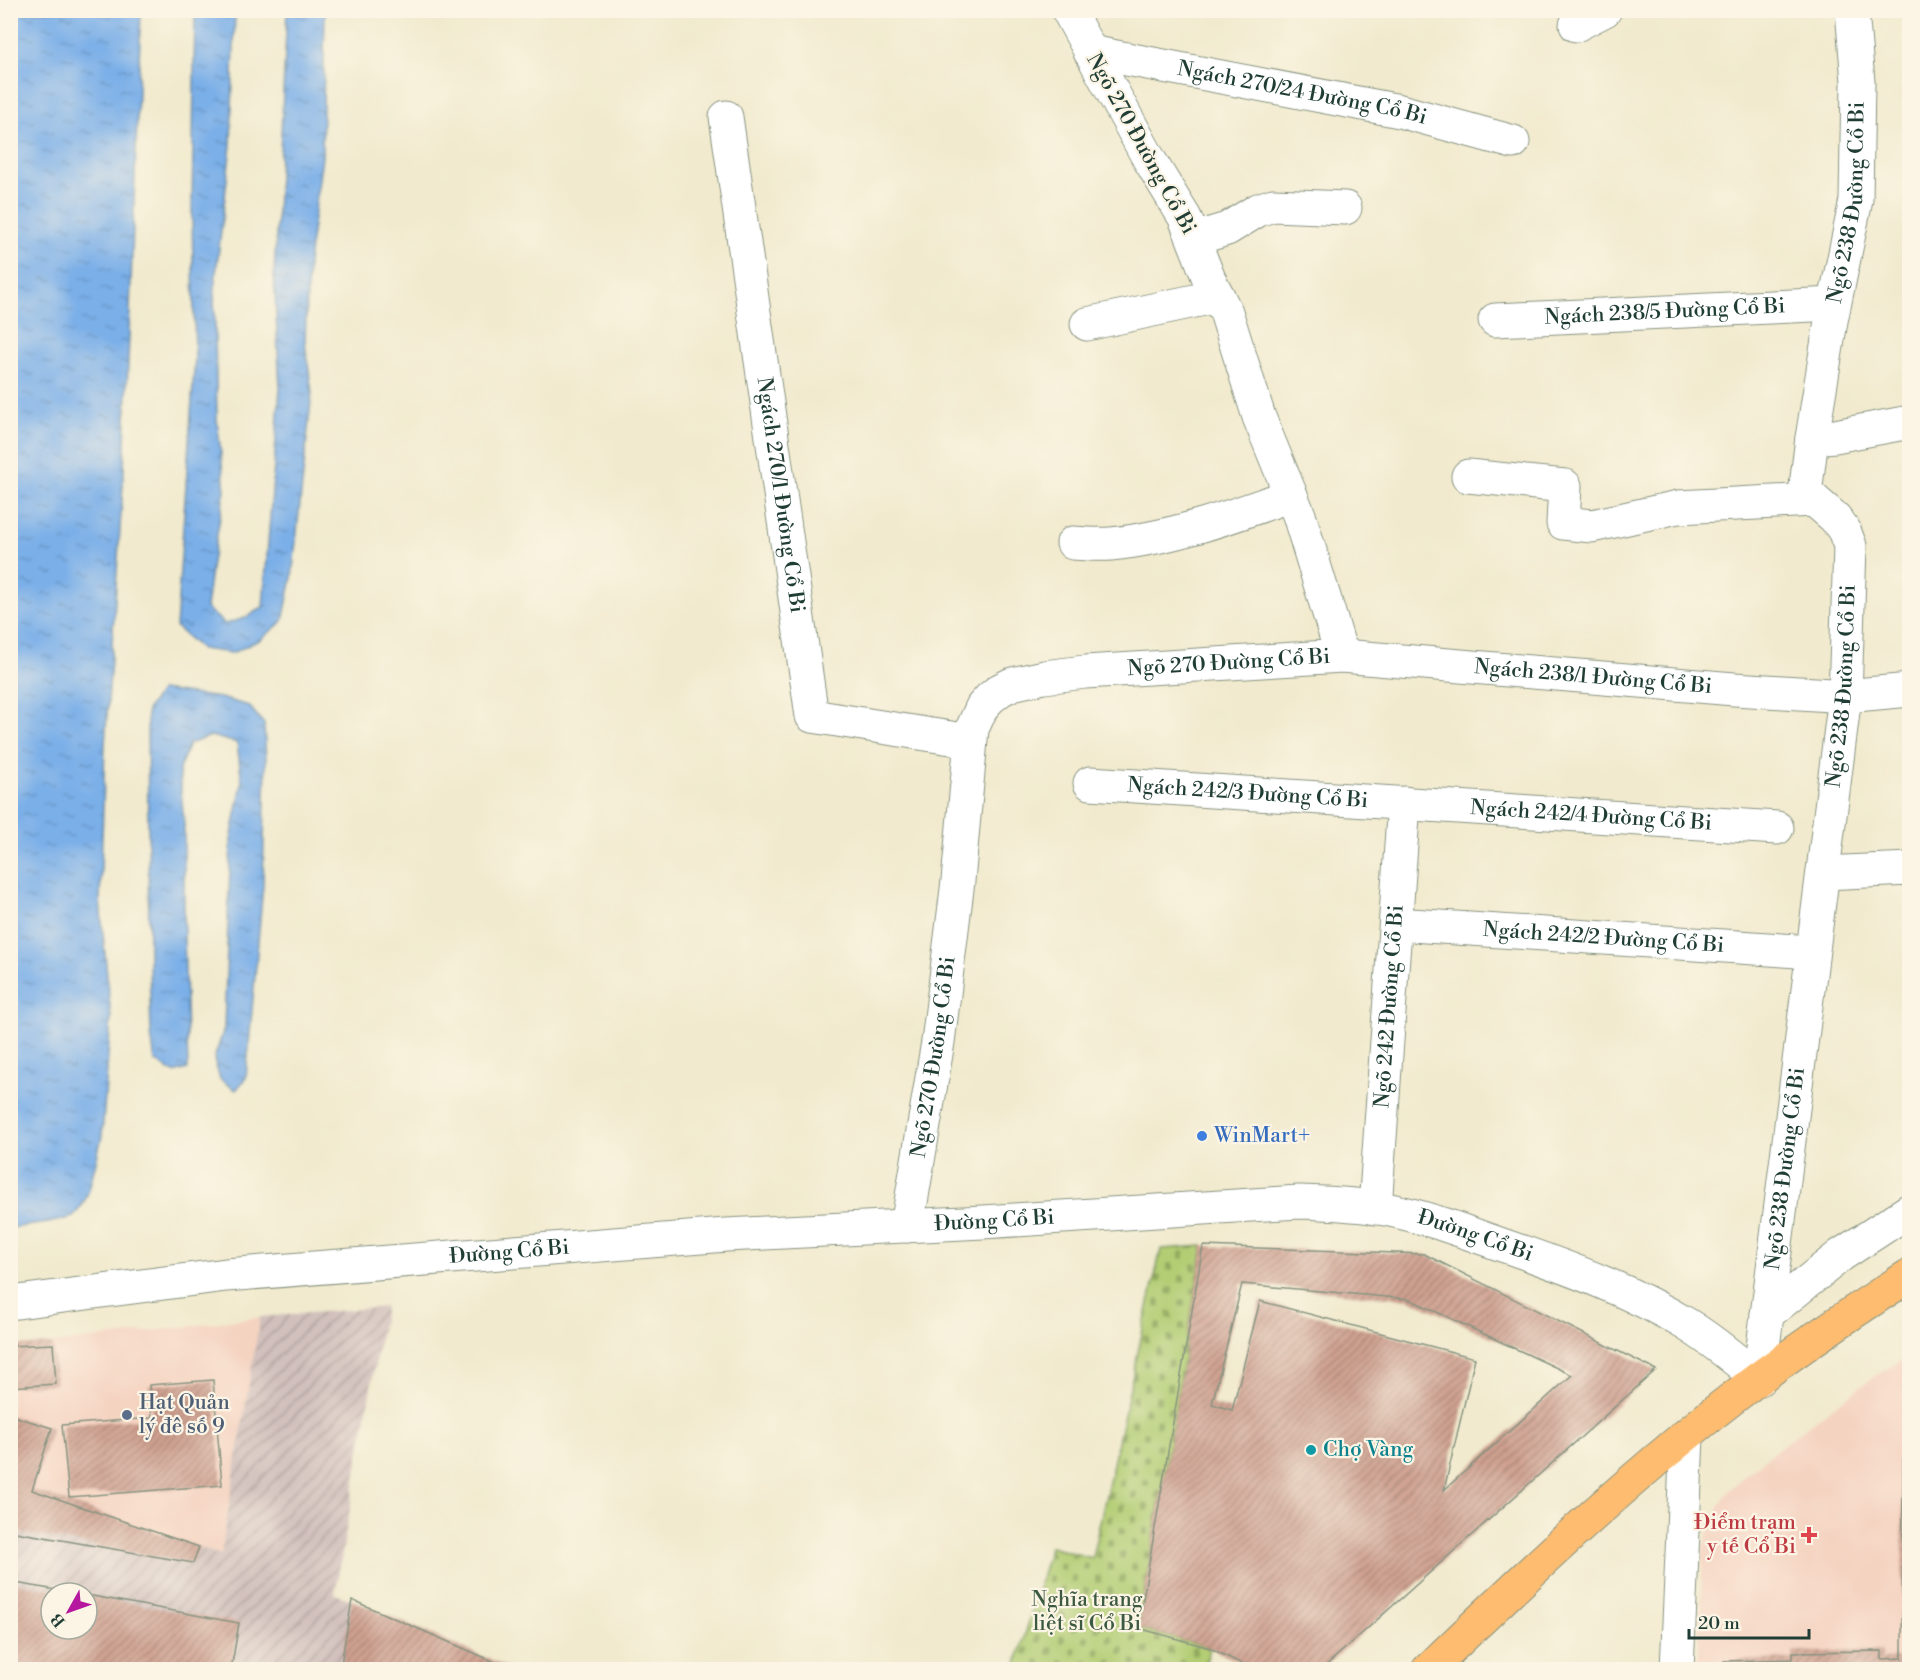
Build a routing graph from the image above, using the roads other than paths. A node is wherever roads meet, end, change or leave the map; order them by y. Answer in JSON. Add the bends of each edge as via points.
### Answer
{"nodes":[{"id":1,"x":1068,"y":10,"type":"edge"},
{"id":2,"x":1852,"y":10,"type":"edge"},
{"id":3,"x":1090,"y":52,"type":"junction"},
{"id":4,"x":726,"y":117,"type":"dead end"},
{"id":5,"x":1513,"y":142,"type":"dead end"},
{"id":6,"x":1345,"y":207,"type":"dead end"},
{"id":7,"x":1194,"y":239,"type":"junction"},
{"id":8,"x":1218,"y":296,"type":"junction"},
{"id":9,"x":1834,"y":304,"type":"junction"},
{"id":10,"x":1495,"y":320,"type":"dead end"},
{"id":11,"x":1087,"y":324,"type":"dead end"},
{"id":12,"x":1910,"y":422,"type":"edge"},
{"id":13,"x":1812,"y":438,"type":"junction"},
{"id":14,"x":1468,"y":476,"type":"dead end"},
{"id":15,"x":1291,"y":495,"type":"junction"},
{"id":16,"x":1814,"y":500,"type":"junction"},
{"id":17,"x":1073,"y":543,"type":"dead end"},
{"id":18,"x":1342,"y":656,"type":"junction"},
{"id":19,"x":1910,"y":690,"type":"edge"},
{"id":20,"x":1845,"y":696,"type":"junction"},
{"id":21,"x":970,"y":741,"type":"junction"},
{"id":22,"x":1090,"y":783,"type":"dead end"},
{"id":23,"x":1404,"y":803,"type":"junction"},
{"id":24,"x":1777,"y":828,"type":"dead end"},
{"id":25,"x":1910,"y":869,"type":"edge"},
{"id":26,"x":1823,"y":873,"type":"junction"},
{"id":27,"x":1395,"y":924,"type":"junction"},
{"id":28,"x":1812,"y":952,"type":"junction"},
{"id":29,"x":1375,"y":1208,"type":"junction"},
{"id":30,"x":1910,"y":1210,"type":"edge"},
{"id":31,"x":907,"y":1226,"type":"junction"},
{"id":32,"x":1910,"y":1275,"type":"edge"},
{"id":33,"x":10,"y":1303,"type":"edge"},
{"id":34,"x":1767,"y":1314,"type":"junction"},
{"id":35,"x":1759,"y":1379,"type":"junction"},
{"id":36,"x":1687,"y":1436,"type":"junction"},
{"id":37,"x":1428,"y":1670,"type":"edge"},
{"id":38,"x":1677,"y":1670,"type":"edge"}],
"edges":[{"from":1,"to":3,"type":"street","name":"Ngõ 270 Đường Cổ Bi"},
{"from":2,"to":9,"type":"street","name":"Ngõ 238 Đường Cổ Bi","via":[[1858,82],[1856,200]]},
{"from":3,"to":5,"type":"street","name":"Ngách 270/24 Đường Cổ Bi","via":[[1400,111]]},
{"from":3,"to":7,"type":"street","name":"Ngõ 270 Đường Cổ Bi"},
{"from":4,"to":21,"type":"street","name":"Ngách 270/1 Đường Cổ Bi","via":[[812,716]]},
{"from":6,"to":7,"type":"street","via":[[1273,205],[1227,229]]},
{"from":7,"to":8,"type":"street","name":"Ngõ 270 Đường Cổ Bi"},
{"from":8,"to":11,"type":"street"},
{"from":8,"to":15,"type":"street","name":"Ngõ 270 Đường Cổ Bi","via":[[1258,417]]},
{"from":9,"to":10,"type":"street","name":"Ngách 238/5 Đường Cổ Bi"},
{"from":9,"to":13,"type":"street","name":"Ngõ 238 Đường Cổ Bi"},
{"from":12,"to":13,"type":"street"},
{"from":13,"to":16,"type":"street","name":"Ngõ 238 Đường Cổ Bi","via":[[1806,486]]},
{"from":14,"to":16,"type":"street","via":[[1565,486],[1563,524],[1592,525],[1678,507]]},
{"from":15,"to":17,"type":"street","via":[[1216,521],[1146,539]]},
{"from":15,"to":18,"type":"street","name":"Ngõ 270 Đường Cổ Bi"},
{"from":16,"to":20,"type":"street","name":"Ngõ 238 Đường Cổ Bi","via":[[1835,518],[1850,546]]},
{"from":18,"to":20,"type":"street","name":"Ngách 238/1 Đường Cổ Bi"},
{"from":18,"to":21,"type":"street","name":"Ngõ 270 Đường Cổ Bi","via":[[1085,672],[1027,680],[990,698],[976,718]]},
{"from":19,"to":20,"type":"street","name":"Ngách 238/1 Đường Cổ Bi"},
{"from":20,"to":26,"type":"street","name":"Ngõ 238 Đường Cổ Bi"},
{"from":21,"to":31,"type":"street","name":"Ngõ 270 Đường Cổ Bi","via":[[940,1030]]},
{"from":22,"to":23,"type":"street","name":"Ngách 242/3 Đường Cổ Bi"},
{"from":23,"to":24,"type":"street","name":"Ngách 242/4 Đường Cổ Bi"},
{"from":23,"to":27,"type":"street","name":"Ngõ 242 Đường Cổ Bi"},
{"from":25,"to":26,"type":"street"},
{"from":26,"to":28,"type":"street","name":"Ngõ 238 Đường Cổ Bi"},
{"from":27,"to":28,"type":"street","name":"Ngách 242/2 Đường Cổ Bi"},
{"from":27,"to":29,"type":"street","name":"Ngõ 242 Đường Cổ Bi"},
{"from":28,"to":34,"type":"street","name":"Ngõ 238 Đường Cổ Bi"},
{"from":29,"to":31,"type":"street","name":"Đường Cổ Bi","via":[[1299,1202]]},
{"from":29,"to":35,"type":"street","name":"Đường Cổ Bi","via":[[1471,1234],[1601,1282],[1685,1324]]},
{"from":30,"to":34,"type":"street","via":[[1841,1255]]},
{"from":31,"to":33,"type":"street","name":"Đường Cổ Bi","via":[[726,1235],[226,1275]]},
{"from":32,"to":35,"type":"main road"},
{"from":34,"to":35,"type":"street","name":"Ngõ 238 Đường Cổ Bi"},
{"from":35,"to":36,"type":"main road"},
{"from":36,"to":37,"type":"main road","via":[[1526,1575]]},
{"from":36,"to":38,"type":"street"}]}
